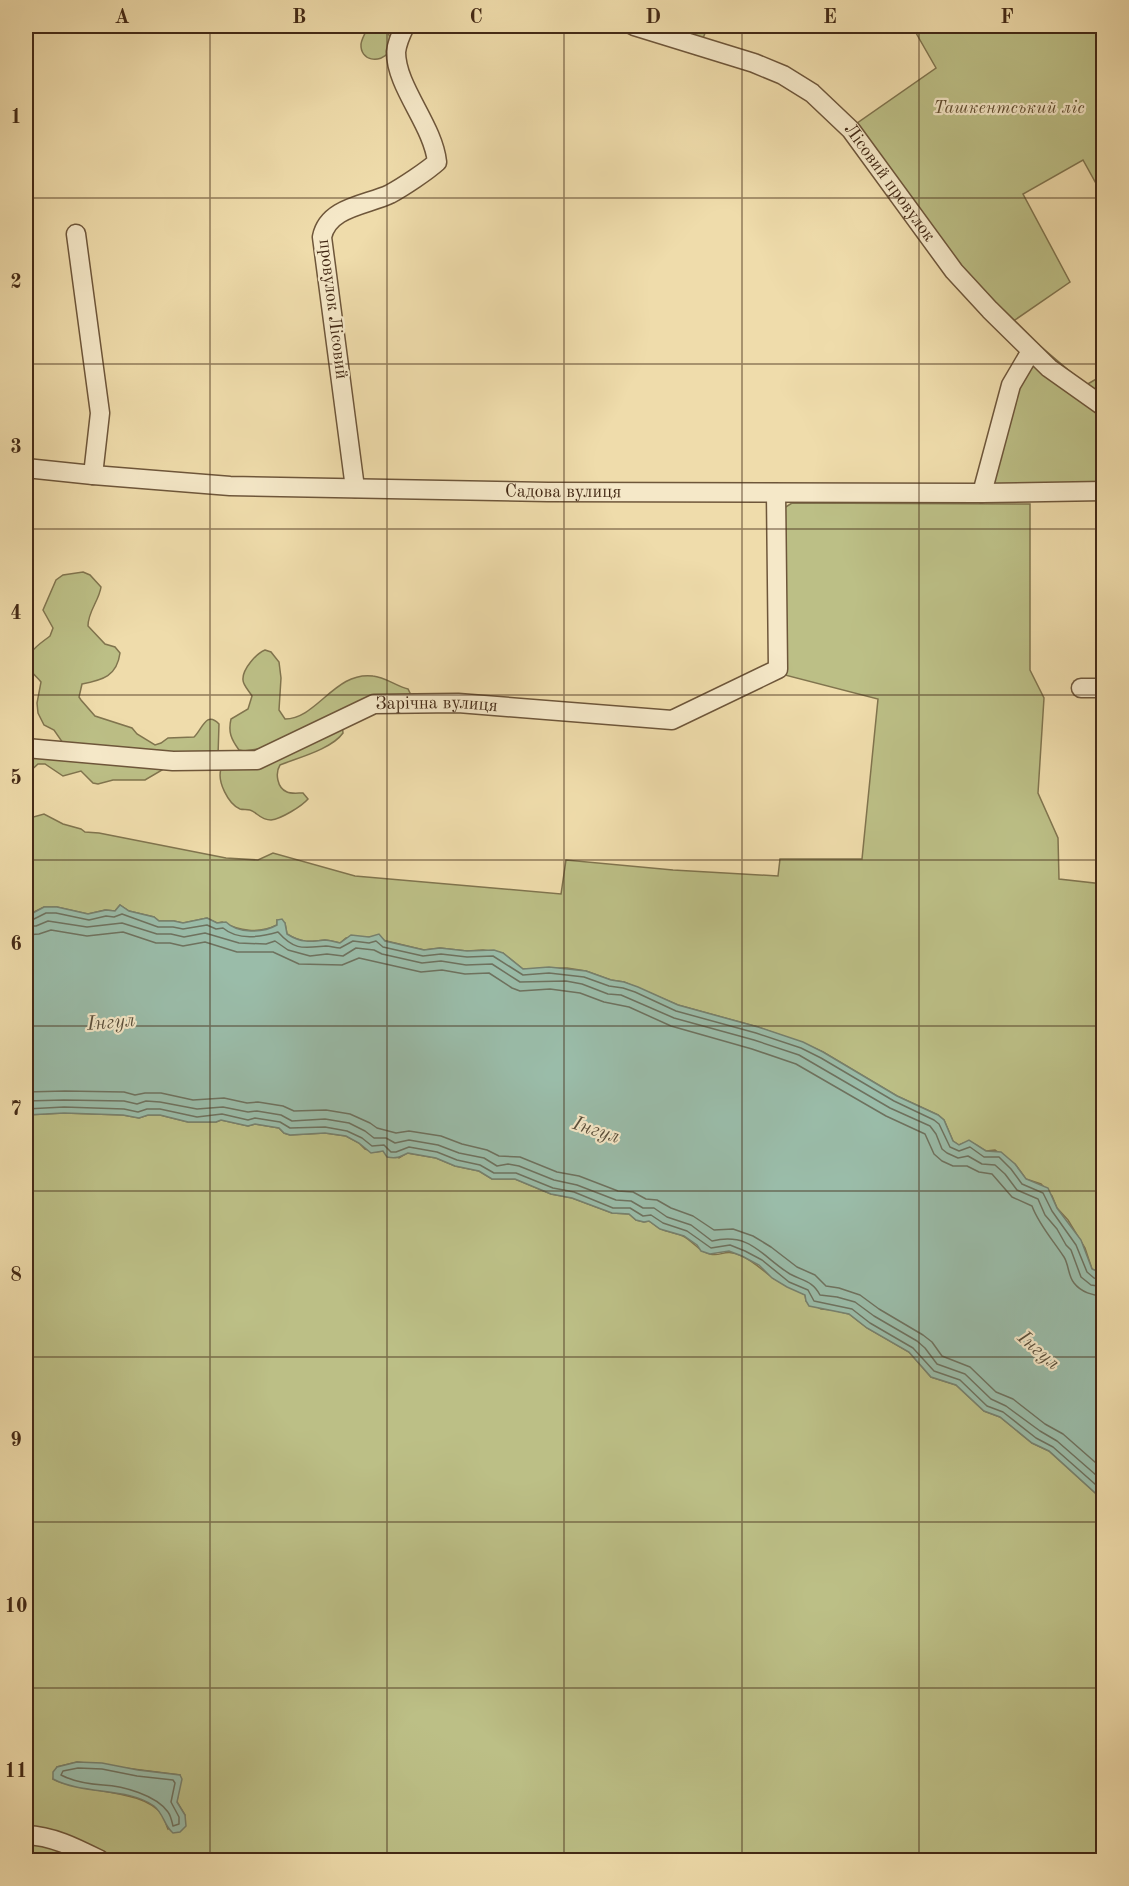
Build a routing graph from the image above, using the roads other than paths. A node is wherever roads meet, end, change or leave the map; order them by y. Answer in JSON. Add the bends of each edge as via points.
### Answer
{"nodes":[{"id":1,"x":405,"y":26,"type":"edge"},
{"id":2,"x":634,"y":26,"type":"edge"},
{"id":3,"x":76,"y":234,"type":"dead end"},
{"id":4,"x":1030,"y":351,"type":"junction"},
{"id":5,"x":1104,"y":407,"type":"edge"},
{"id":6,"x":26,"y":468,"type":"edge"},
{"id":7,"x":93,"y":475,"type":"junction"},
{"id":8,"x":355,"y":488,"type":"junction"},
{"id":9,"x":1104,"y":491,"type":"edge"},
{"id":10,"x":982,"y":493,"type":"junction"},
{"id":11,"x":776,"y":494,"type":"junction"},
{"id":12,"x":1081,"y":688,"type":"dead end"},
{"id":13,"x":1104,"y":688,"type":"edge"},
{"id":14,"x":26,"y":748,"type":"edge"},
{"id":15,"x":26,"y":1835,"type":"edge"},
{"id":16,"x":100,"y":1860,"type":"edge"}],
"edges":[{"from":1,"to":8,"type":"street","name":"провулок Лісовий","via":[[396,50],[397,65],[425,124],[437,162],[392,193],[341,213],[325,225],[321,237]]},
{"from":2,"to":4,"type":"street","name":"Лісовий провулок","via":[[754,63],[812,93],[851,130],[954,271]]},
{"from":3,"to":7,"type":"street","via":[[100,413]]},
{"from":4,"to":5,"type":"street","name":"Лісовий провулок"},
{"from":4,"to":10,"type":"street","via":[[1011,385]]},
{"from":6,"to":7,"type":"street","name":"Садова вулиця"},
{"from":7,"to":8,"type":"street","name":"Садова вулиця","via":[[230,486]]},
{"from":8,"to":11,"type":"street","name":"Садова вулиця"},
{"from":9,"to":10,"type":"street","name":"Садова вулиця"},
{"from":10,"to":11,"type":"street","name":"Садова вулиця"},
{"from":11,"to":14,"type":"street","name":"Зарічна вулиця","via":[[778,669],[672,720],[458,703],[374,704],[256,760],[173,761]]},
{"from":12,"to":13,"type":"street"},
{"from":15,"to":16,"type":"street","via":[[70,1845]]}]}
